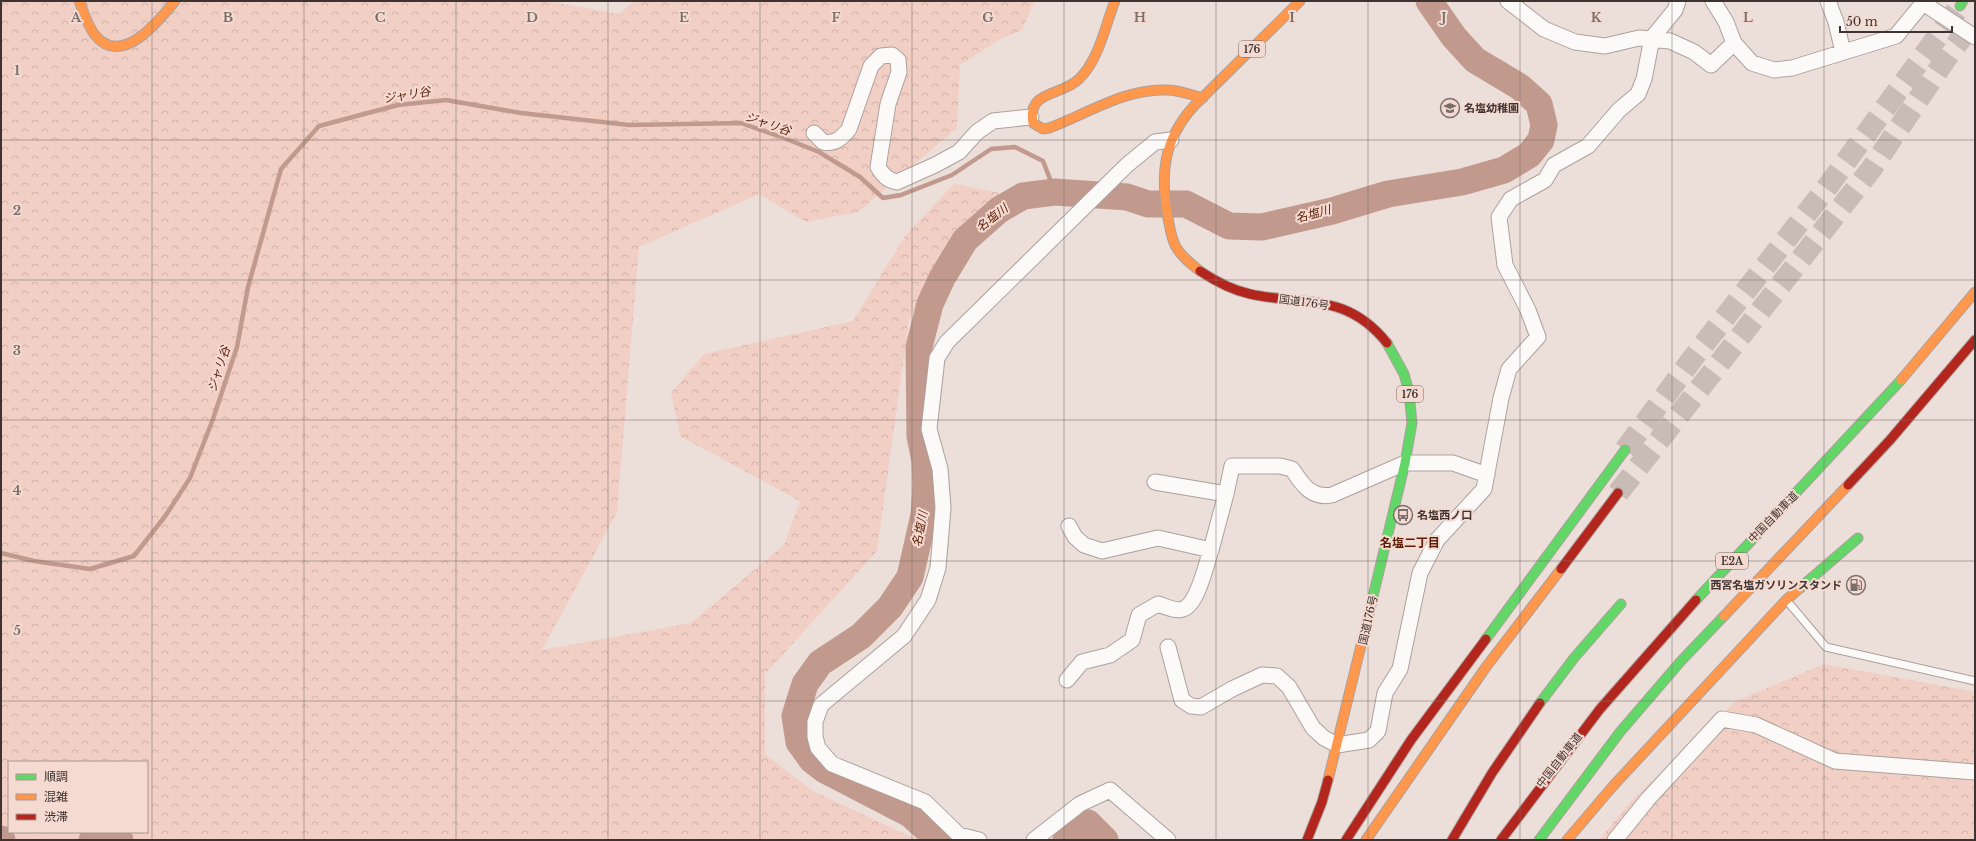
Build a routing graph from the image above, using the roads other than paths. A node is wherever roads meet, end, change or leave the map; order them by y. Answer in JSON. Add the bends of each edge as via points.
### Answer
{"nodes":[{"id":1,"x":79,"y":1,"type":"edge"},
{"id":2,"x":175,"y":1,"type":"edge"},
{"id":3,"x":1115,"y":1,"type":"edge"},
{"id":4,"x":1300,"y":1,"type":"edge"},
{"id":5,"x":1508,"y":1,"type":"edge"},
{"id":6,"x":1678,"y":1,"type":"edge"},
{"id":7,"x":1713,"y":1,"type":"edge"},
{"id":8,"x":1828,"y":1,"type":"edge"},
{"id":9,"x":1924,"y":2,"type":"edge"},
{"id":10,"x":1975,"y":37,"type":"edge"},
{"id":11,"x":1652,"y":38,"type":"junction"},
{"id":12,"x":1734,"y":43,"type":"junction"},
{"id":13,"x":1843,"y":52,"type":"junction"},
{"id":14,"x":1203,"y":98,"type":"junction"},
{"id":15,"x":1031,"y":117,"type":"junction"},
{"id":16,"x":814,"y":133,"type":"dead end"},
{"id":17,"x":1171,"y":140,"type":"junction"},
{"id":18,"x":1975,"y":292,"type":"edge"},
{"id":19,"x":1975,"y":340,"type":"edge"},
{"id":20,"x":1625,"y":450,"type":"tunnel mouth"},
{"id":21,"x":1405,"y":463,"type":"junction"},
{"id":22,"x":1487,"y":475,"type":"junction"},
{"id":23,"x":1155,"y":482,"type":"dead end"},
{"id":24,"x":1618,"y":493,"type":"tunnel mouth"},
{"id":25,"x":1226,"y":494,"type":"junction"},
{"id":26,"x":1069,"y":526,"type":"dead end"},
{"id":27,"x":1858,"y":538,"type":"dead end"},
{"id":28,"x":1210,"y":550,"type":"junction"},
{"id":29,"x":1786,"y":600,"type":"junction"},
{"id":30,"x":1621,"y":604,"type":"dead end"},
{"id":31,"x":1168,"y":647,"type":"dead end"},
{"id":32,"x":1067,"y":680,"type":"dead end"},
{"id":33,"x":1975,"y":681,"type":"edge"},
{"id":34,"x":1338,"y":745,"type":"junction"},
{"id":35,"x":1975,"y":772,"type":"edge"},
{"id":36,"x":979,"y":840,"type":"edge"},
{"id":37,"x":1034,"y":840,"type":"edge"},
{"id":38,"x":1168,"y":840,"type":"edge"},
{"id":39,"x":1307,"y":840,"type":"edge"},
{"id":40,"x":1346,"y":840,"type":"edge"},
{"id":41,"x":1366,"y":840,"type":"edge"},
{"id":42,"x":1452,"y":840,"type":"edge"},
{"id":43,"x":1501,"y":840,"type":"edge"},
{"id":44,"x":1539,"y":840,"type":"edge"},
{"id":45,"x":1567,"y":840,"type":"edge"},
{"id":46,"x":1615,"y":840,"type":"edge"}],
"edges":[{"from":1,"to":2,"type":"main road","via":[[95,36],[105,44],[118,47],[138,40],[150,31]]},
{"from":3,"to":15,"type":"main road","via":[[1088,68],[1071,86],[1036,100],[1032,105]]},
{"from":4,"to":14,"type":"main road","name":"国道176号","number":"176"},
{"from":5,"to":11,"type":"street","via":[[1544,29],[1575,42],[1605,46],[1638,38]]},
{"from":6,"to":11,"type":"street","via":[[1675,10]]},
{"from":7,"to":12,"type":"street","via":[[1726,22]]},
{"from":8,"to":13,"type":"street"},
{"from":9,"to":10,"type":"street"},
{"from":9,"to":13,"type":"street","via":[[1896,36]]},
{"from":11,"to":12,"type":"street","via":[[1670,41],[1694,52],[1711,65]]},
{"from":11,"to":22,"type":"street","via":[[1644,79],[1638,94],[1619,110],[1588,146],[1554,165],[1545,180],[1511,199],[1499,217],[1505,265],[1528,310],[1538,337],[1509,369]]},
{"from":12,"to":13,"type":"street","via":[[1752,63],[1774,70],[1792,68]]},
{"from":14,"to":15,"type":"main road","via":[[1163,90],[1136,92],[1049,128],[1038,127]]},
{"from":14,"to":17,"type":"main road","name":"国道176号","number":"176","via":[[1178,127]]},
{"from":15,"to":16,"type":"street","via":[[993,121],[976,132],[959,152],[897,182],[891,181],[884,177],[878,166],[888,104],[899,72],[898,60],[892,55],[881,56],[871,66],[849,129],[842,137],[832,143],[823,142]]},
{"from":17,"to":21,"type":"main road","name":"国道176号","number":"176","via":[[1163,169],[1162,188],[1173,240],[1189,264],[1239,291],[1338,307],[1356,316],[1380,334],[1408,381],[1412,425]]},
{"from":17,"to":36,"type":"street","via":[[1155,142],[1127,165],[946,342],[937,358],[929,428],[940,469],[943,508],[938,568],[928,600],[904,636],[821,705],[815,722],[818,748],[832,764],[925,802],[959,835]]},
{"from":18,"to":43,"type":"main road","name":"中国自動車道","number":"E2A","via":[[1929,350],[1868,418],[1726,567],[1600,708],[1541,783]]},
{"from":19,"to":44,"type":"main road","number":"E2A","via":[[1890,440],[1681,661],[1620,732]]},
{"from":20,"to":40,"type":"main road","via":[[1411,740]]},
{"from":21,"to":22,"type":"street","via":[[1453,463]]},
{"from":21,"to":25,"type":"street","via":[[1323,496],[1303,485],[1292,469],[1280,466],[1232,466]]},
{"from":21,"to":34,"type":"main road","name":"国道176号","number":"176"},
{"from":22,"to":34,"type":"street","via":[[1484,489],[1437,540],[1420,573],[1400,669],[1385,693],[1378,731],[1369,740]]},
{"from":23,"to":25,"type":"street"},
{"from":24,"to":41,"type":"main road","via":[[1486,666]]},
{"from":25,"to":28,"type":"street"},
{"from":26,"to":28,"type":"street","via":[[1074,537],[1084,545],[1102,551],[1158,538]]},
{"from":27,"to":29,"type":"main road"},
{"from":28,"to":32,"type":"street","via":[[1193,600],[1183,609],[1176,610],[1158,604],[1139,615],[1132,640],[1110,655],[1082,662]]},
{"from":29,"to":33,"type":"lane","via":[[1826,647]]},
{"from":29,"to":45,"type":"main road","via":[[1613,786]]},
{"from":30,"to":42,"type":"main road","via":[[1567,667],[1470,807]]},
{"from":31,"to":34,"type":"street","via":[[1182,700],[1191,706],[1201,707],[1262,675],[1277,676],[1289,687],[1313,728],[1324,738]]},
{"from":34,"to":39,"type":"main road","name":"国道176号","number":"176","via":[[1322,802]]},
{"from":35,"to":46,"type":"street","via":[[1835,761],[1756,725],[1722,719],[1648,799]]},
{"from":37,"to":38,"type":"street","via":[[1080,804],[1110,790]]}]}
